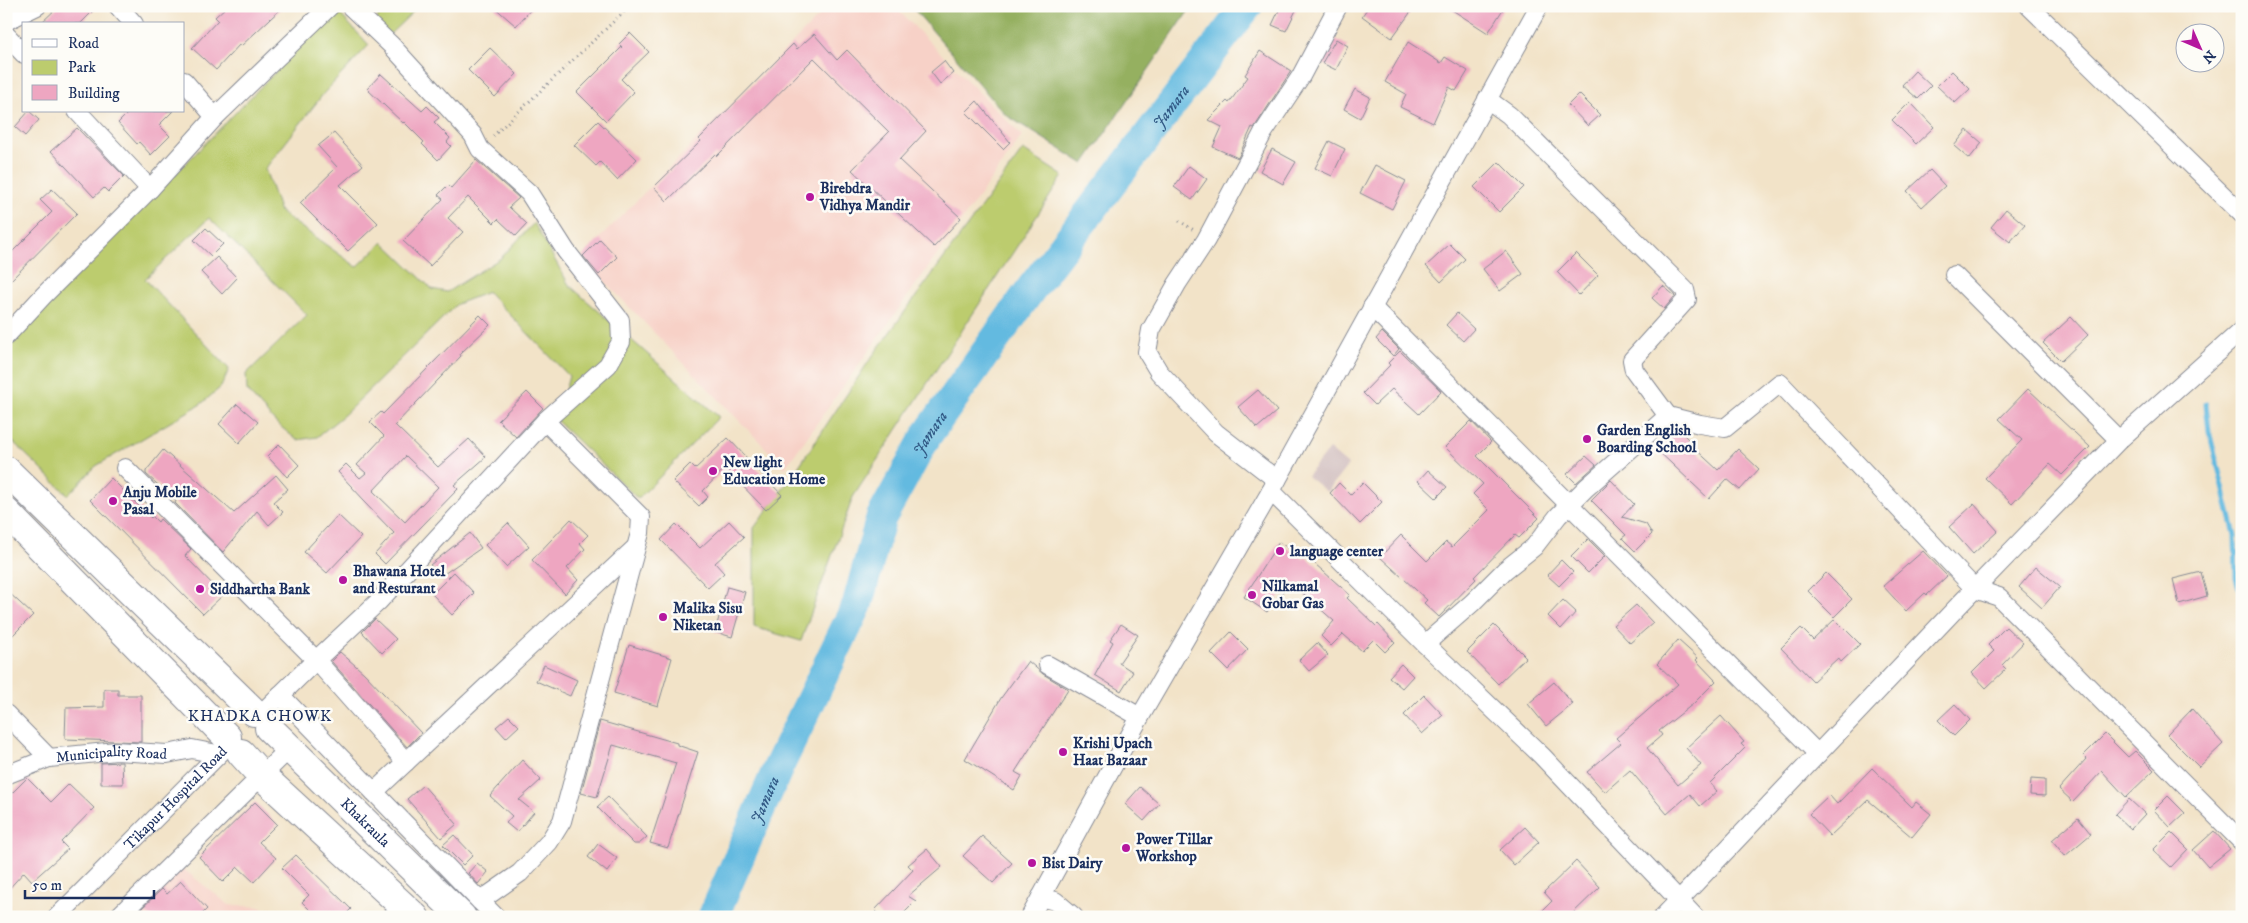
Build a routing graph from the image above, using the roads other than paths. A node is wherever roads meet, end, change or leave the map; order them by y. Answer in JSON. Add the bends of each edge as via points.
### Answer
{"nodes":[{"id":1,"x":37,"y":6,"type":"edge"},
{"id":2,"x":118,"y":6,"type":"edge"},
{"id":3,"x":330,"y":6,"type":"edge"},
{"id":4,"x":350,"y":6,"type":"edge"},
{"id":5,"x":1338,"y":6,"type":"edge"},
{"id":6,"x":1539,"y":6,"type":"edge"},
{"id":7,"x":2029,"y":6,"type":"edge"},
{"id":8,"x":6,"y":21,"type":"edge"},
{"id":9,"x":132,"y":22,"type":"edge"},
{"id":10,"x":6,"y":35,"type":"edge"},
{"id":11,"x":22,"y":52,"type":"edge"},
{"id":12,"x":185,"y":82,"type":"edge"},
{"id":13,"x":1488,"y":99,"type":"junction"},
{"id":14,"x":78,"y":112,"type":"edge"},
{"id":15,"x":215,"y":117,"type":"junction"},
{"id":16,"x":150,"y":190,"type":"junction"},
{"id":17,"x":2242,"y":214,"type":"edge"},
{"id":18,"x":1954,"y":275,"type":"dead end"},
{"id":19,"x":1372,"y":307,"type":"junction"},
{"id":20,"x":2242,"y":330,"type":"edge"},
{"id":21,"x":6,"y":336,"type":"edge"},
{"id":22,"x":1668,"y":416,"type":"junction"},
{"id":23,"x":545,"y":421,"type":"junction"},
{"id":24,"x":2120,"y":440,"type":"junction"},
{"id":25,"x":125,"y":468,"type":"dead end"},
{"id":26,"x":6,"y":470,"type":"edge"},
{"id":27,"x":1274,"y":486,"type":"junction"},
{"id":28,"x":1570,"y":504,"type":"junction"},
{"id":29,"x":6,"y":512,"type":"edge"},
{"id":30,"x":634,"y":549,"type":"junction"},
{"id":31,"x":1975,"y":589,"type":"junction"},
{"id":32,"x":1425,"y":644,"type":"junction"},
{"id":33,"x":316,"y":660,"type":"junction"},
{"id":34,"x":1048,"y":665,"type":"dead end"},
{"id":35,"x":280,"y":695,"type":"junction"},
{"id":36,"x":6,"y":714,"type":"edge"},
{"id":37,"x":1140,"y":717,"type":"junction"},
{"id":38,"x":261,"y":718,"type":"junction"},
{"id":39,"x":229,"y":747,"type":"junction"},
{"id":40,"x":291,"y":747,"type":"junction"},
{"id":41,"x":1818,"y":754,"type":"junction"},
{"id":42,"x":49,"y":758,"type":"junction"},
{"id":43,"x":406,"y":762,"type":"junction"},
{"id":44,"x":6,"y":775,"type":"edge"},
{"id":45,"x":261,"y":775,"type":"junction"},
{"id":46,"x":374,"y":792,"type":"junction"},
{"id":47,"x":2242,"y":842,"type":"edge"},
{"id":48,"x":1041,"y":897,"type":"junction"},
{"id":49,"x":1679,"y":901,"type":"junction"},
{"id":50,"x":471,"y":909,"type":"edge"},
{"id":51,"x":57,"y":917,"type":"edge"},
{"id":52,"x":118,"y":917,"type":"edge"},
{"id":53,"x":415,"y":917,"type":"edge"},
{"id":54,"x":496,"y":917,"type":"edge"},
{"id":55,"x":1030,"y":917,"type":"edge"},
{"id":56,"x":1074,"y":917,"type":"edge"},
{"id":57,"x":1663,"y":917,"type":"edge"},
{"id":58,"x":1695,"y":917,"type":"edge"}],
"edges":[{"from":1,"to":8,"type":"street"},
{"from":2,"to":9,"type":"street"},
{"from":3,"to":15,"type":"street"},
{"from":4,"to":23,"type":"street","via":[[391,45],[473,135],[480,149],[529,193],[566,252],[620,320],[621,342],[608,365]]},
{"from":5,"to":27,"type":"street","via":[[1302,76],[1263,133],[1206,240],[1151,330],[1148,352],[1159,372],[1216,433]]},
{"from":6,"to":13,"type":"street"},
{"from":7,"to":17,"type":"street"},
{"from":10,"to":11,"type":"street"},
{"from":12,"to":15,"type":"street"},
{"from":13,"to":19,"type":"street"},
{"from":13,"to":22,"type":"street","via":[[1509,115],[1685,290],[1687,299],[1632,360],[1634,370]]},
{"from":14,"to":16,"type":"street"},
{"from":15,"to":16,"type":"street"},
{"from":16,"to":21,"type":"street"},
{"from":18,"to":24,"type":"street"},
{"from":19,"to":27,"type":"street"},
{"from":19,"to":28,"type":"street"},
{"from":20,"to":24,"type":"street"},
{"from":22,"to":28,"type":"street"},
{"from":22,"to":31,"type":"street","via":[[1725,428],[1780,383]]},
{"from":23,"to":30,"type":"street","via":[[641,517]]},
{"from":23,"to":33,"type":"street","via":[[379,601]]},
{"from":24,"to":31,"type":"street"},
{"from":25,"to":33,"type":"street"},
{"from":26,"to":38,"type":"main road","name":"Khakraula"},
{"from":27,"to":32,"type":"street"},
{"from":27,"to":37,"type":"street"},
{"from":28,"to":32,"type":"street","via":[[1534,547]]},
{"from":28,"to":41,"type":"street"},
{"from":29,"to":39,"type":"main road"},
{"from":30,"to":43,"type":"street"},
{"from":30,"to":50,"type":"street","via":[[562,821],[549,842],[520,873]]},
{"from":31,"to":41,"type":"street"},
{"from":31,"to":47,"type":"street","via":[[1999,597]]},
{"from":32,"to":49,"type":"street","via":[[1542,756]]},
{"from":33,"to":35,"type":"street"},
{"from":33,"to":43,"type":"street"},
{"from":34,"to":37,"type":"street"},
{"from":35,"to":38,"type":"street"},
{"from":35,"to":46,"type":"street"},
{"from":36,"to":42,"type":"street"},
{"from":37,"to":48,"type":"street"},
{"from":38,"to":39,"type":"main road","via":[[243,711],[233,717],[228,726]]},
{"from":38,"to":39,"type":"main road","via":[[268,739],[263,748],[252,753]]},
{"from":38,"to":40,"type":"main road","name":"Khakraula"},
{"from":39,"to":42,"type":"street","name":"Municipality Road","via":[[167,754],[116,751]]},
{"from":39,"to":45,"type":"main road"},
{"from":39,"to":51,"type":"street","name":"Tikapur Hospital Road"},
{"from":40,"to":45,"type":"street"},
{"from":40,"to":50,"type":"main road","name":"Khakraula","via":[[341,799]]},
{"from":41,"to":49,"type":"street"},
{"from":42,"to":44,"type":"street","name":"Municipality Road"},
{"from":43,"to":46,"type":"street"},
{"from":45,"to":52,"type":"street"},
{"from":45,"to":53,"type":"main road"},
{"from":46,"to":50,"type":"street"},
{"from":48,"to":55,"type":"street"},
{"from":48,"to":56,"type":"street","via":[[1055,901]]},
{"from":49,"to":57,"type":"street"},
{"from":49,"to":58,"type":"street"},
{"from":50,"to":54,"type":"street"}]}
